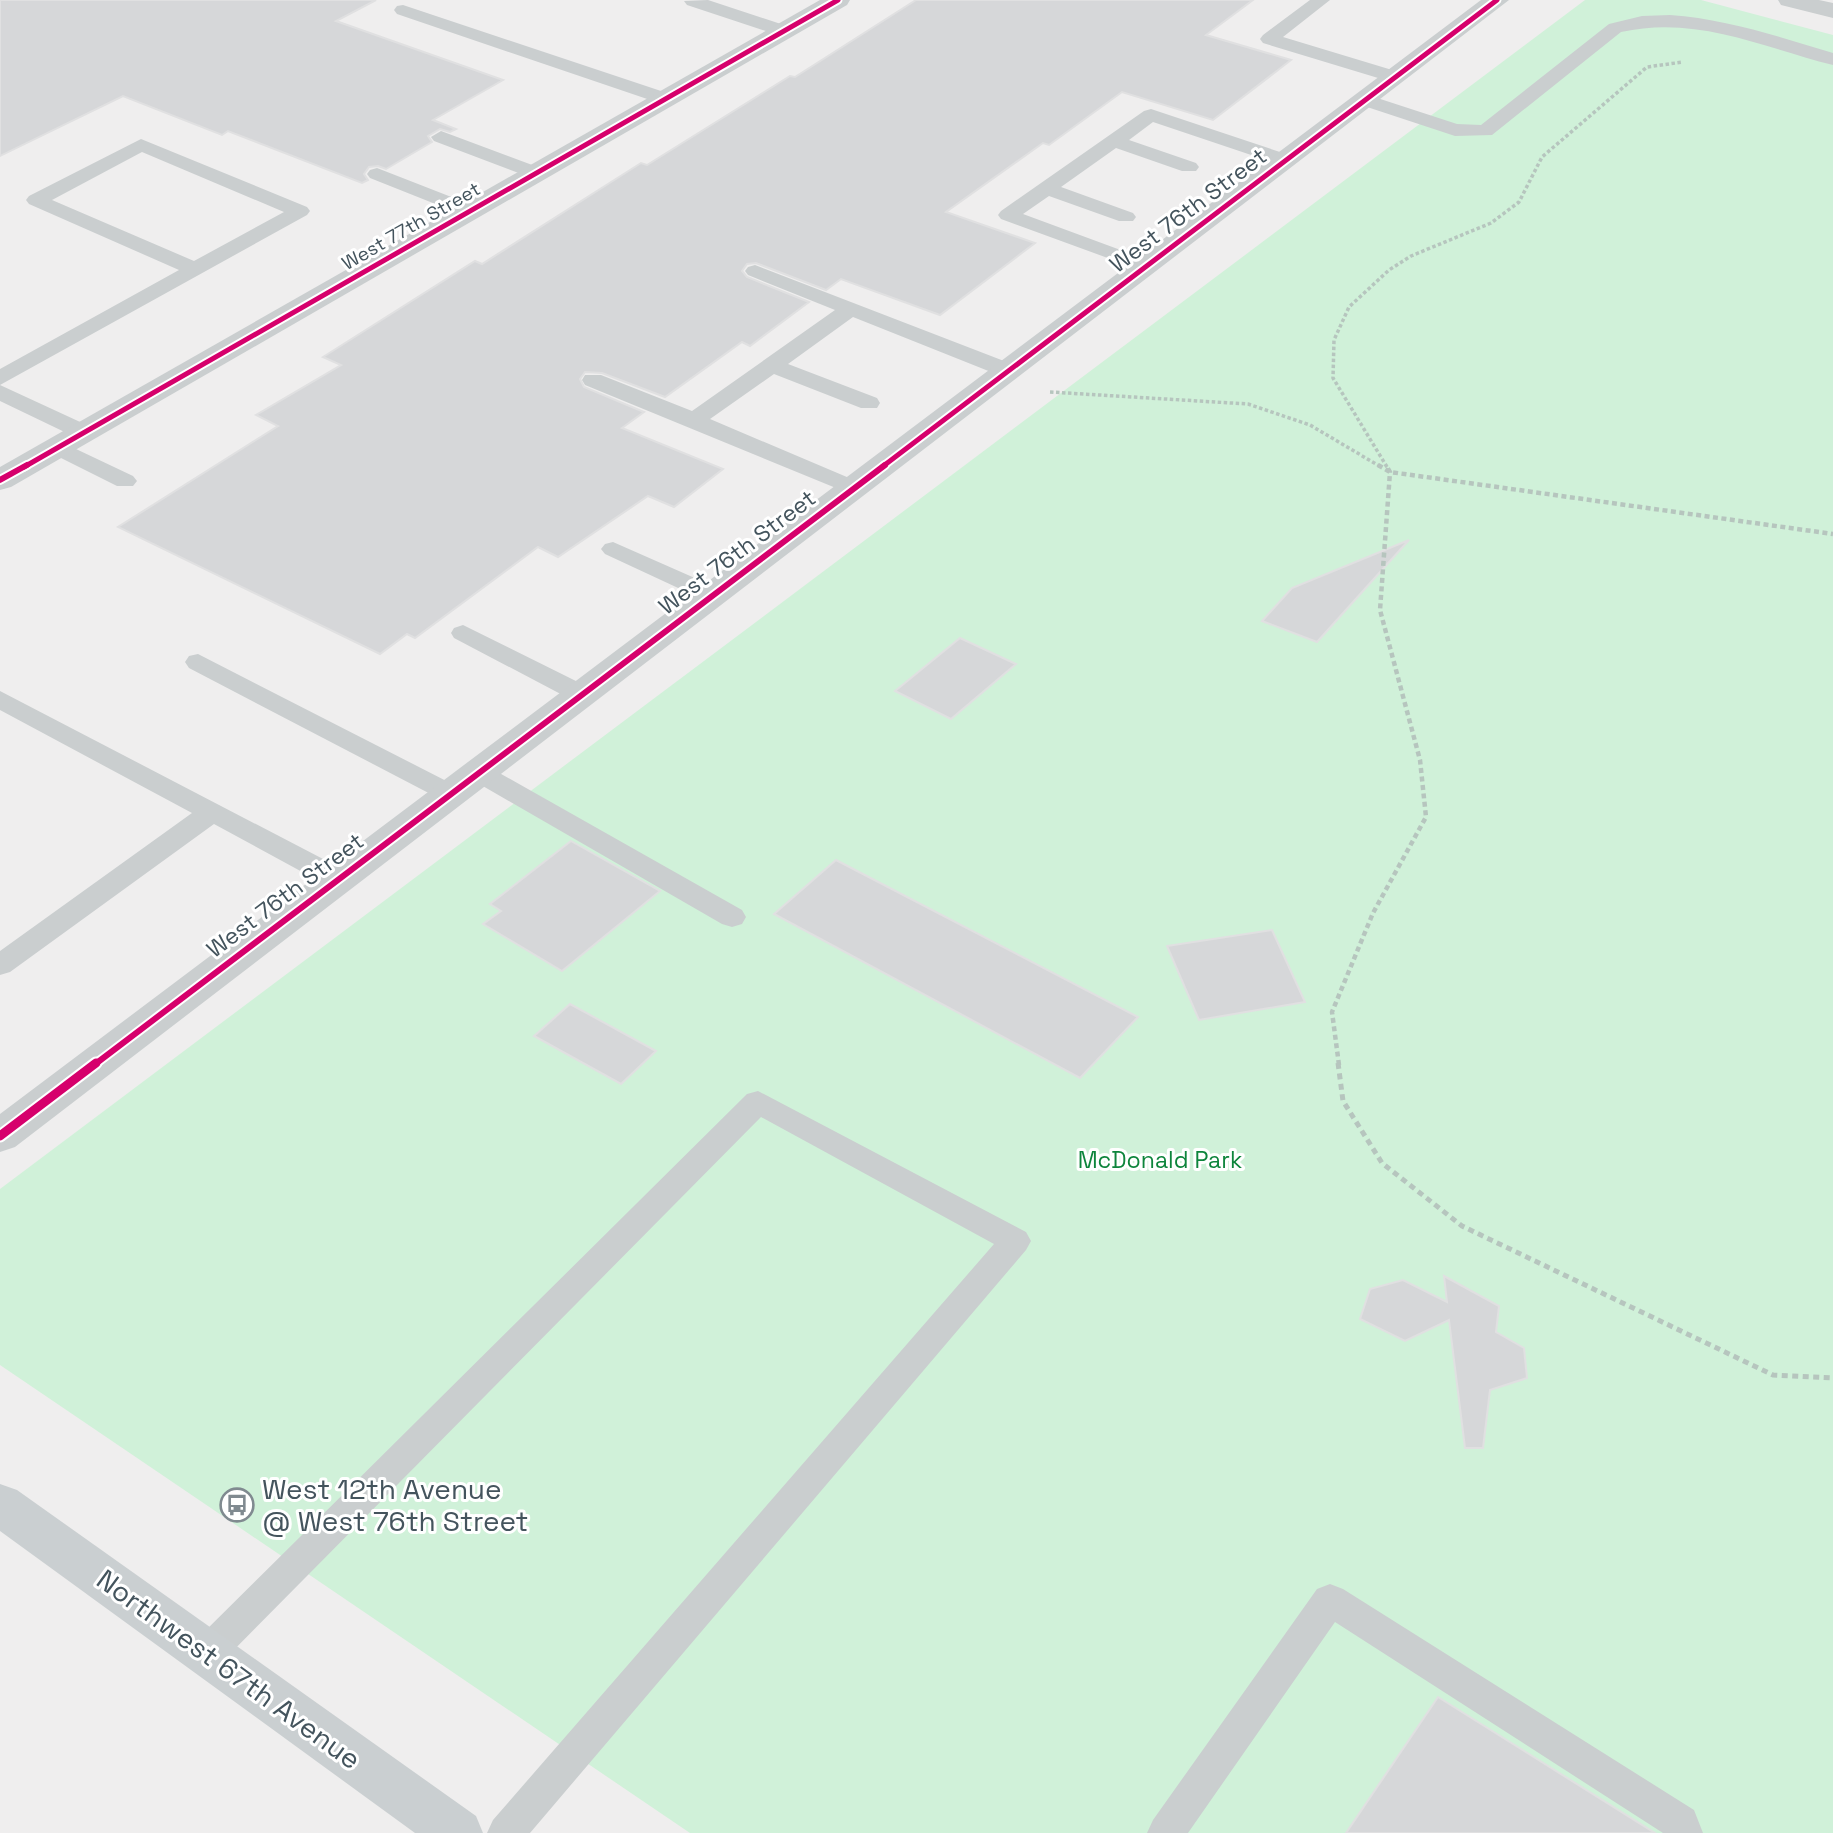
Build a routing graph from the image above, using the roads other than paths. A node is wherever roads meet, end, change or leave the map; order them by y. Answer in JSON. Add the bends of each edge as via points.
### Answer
{"nodes":[{"id":1,"x":838,"y":0,"type":"edge"},
{"id":2,"x":1321,"y":0,"type":"edge"},
{"id":3,"x":1497,"y":0,"type":"edge"},
{"id":4,"x":693,"y":1,"type":"edge"},
{"id":5,"x":1802,"y":1,"type":"edge"},
{"id":6,"x":403,"y":10,"type":"dead end"},
{"id":7,"x":1833,"y":11,"type":"edge"},
{"id":8,"x":784,"y":31,"type":"junction"},
{"id":9,"x":1833,"y":58,"type":"edge"},
{"id":10,"x":1395,"y":77,"type":"junction"},
{"id":11,"x":666,"y":99,"type":"junction"},
{"id":12,"x":1365,"y":100,"type":"junction"},
{"id":13,"x":441,"y":137,"type":"dead end"},
{"id":14,"x":1114,"y":141,"type":"junction"},
{"id":15,"x":1285,"y":160,"type":"junction"},
{"id":16,"x":1189,"y":167,"type":"dead end"},
{"id":17,"x":536,"y":173,"type":"junction"},
{"id":18,"x":377,"y":174,"type":"dead end"},
{"id":19,"x":1046,"y":188,"type":"junction"},
{"id":20,"x":470,"y":211,"type":"junction"},
{"id":21,"x":1126,"y":217,"type":"dead end"},
{"id":22,"x":1146,"y":266,"type":"junction"},
{"id":23,"x":196,"y":270,"type":"junction"},
{"id":24,"x":755,"y":271,"type":"dead end"},
{"id":25,"x":851,"y":309,"type":"junction"},
{"id":26,"x":772,"y":365,"type":"junction"},
{"id":27,"x":0,"y":378,"type":"edge"},
{"id":28,"x":997,"y":379,"type":"junction"},
{"id":29,"x":593,"y":380,"type":"dead end"},
{"id":30,"x":0,"y":392,"type":"edge"},
{"id":31,"x":869,"y":403,"type":"dead end"},
{"id":32,"x":694,"y":420,"type":"junction"},
{"id":33,"x":83,"y":432,"type":"junction"},
{"id":34,"x":57,"y":447,"type":"junction"},
{"id":35,"x":0,"y":480,"type":"edge"},
{"id":36,"x":125,"y":481,"type":"dead end"},
{"id":37,"x":853,"y":488,"type":"junction"},
{"id":38,"x":613,"y":549,"type":"dead end"},
{"id":39,"x":713,"y":595,"type":"junction"},
{"id":40,"x":463,"y":633,"type":"dead end"},
{"id":41,"x":198,"y":662,"type":"dead end"},
{"id":42,"x":582,"y":694,"type":"junction"},
{"id":43,"x":0,"y":699,"type":"edge"},
{"id":44,"x":478,"y":772,"type":"junction"},
{"id":45,"x":451,"y":794,"type":"junction"},
{"id":46,"x":212,"y":812,"type":"junction"},
{"id":47,"x":338,"y":879,"type":"junction"},
{"id":48,"x":732,"y":917,"type":"dead end"},
{"id":49,"x":0,"y":965,"type":"edge"},
{"id":50,"x":0,"y":1136,"type":"edge"},
{"id":51,"x":0,"y":1504,"type":"edge"},
{"id":52,"x":207,"y":1653,"type":"junction"},
{"id":53,"x":457,"y":1833,"type":"edge"},
{"id":54,"x":506,"y":1833,"type":"edge"},
{"id":55,"x":1166,"y":1833,"type":"edge"},
{"id":56,"x":1684,"y":1833,"type":"edge"}],
"edges":[{"from":1,"to":8,"type":"street","name":"West 77th Street"},
{"from":2,"to":10,"type":"lane","via":[[1269,38]]},
{"from":3,"to":10,"type":"street","name":"West 76th Street"},
{"from":4,"to":8,"type":"lane"},
{"from":5,"to":7,"type":"street"},
{"from":6,"to":11,"type":"lane"},
{"from":8,"to":11,"type":"street","name":"West 77th Street"},
{"from":9,"to":12,"type":"lane","via":[[1720,26],[1663,19],[1637,21],[1615,28],[1485,131],[1455,130]]},
{"from":10,"to":12,"type":"street","name":"West 76th Street"},
{"from":11,"to":17,"type":"street","name":"West 77th Street"},
{"from":12,"to":15,"type":"street","name":"West 76th Street"},
{"from":13,"to":17,"type":"lane"},
{"from":14,"to":15,"type":"lane","via":[[1151,115]]},
{"from":14,"to":16,"type":"lane"},
{"from":14,"to":19,"type":"lane"},
{"from":15,"to":22,"type":"street","name":"West 76th Street"},
{"from":17,"to":20,"type":"street","name":"West 77th Street"},
{"from":18,"to":20,"type":"lane"},
{"from":19,"to":21,"type":"lane"},
{"from":19,"to":22,"type":"lane","via":[[1008,215]]},
{"from":20,"to":33,"type":"street","name":"West 77th Street"},
{"from":22,"to":28,"type":"street","name":"West 76th Street"},
{"from":23,"to":23,"type":"lane","via":[[300,211],[141,145],[36,200]]},
{"from":23,"to":27,"type":"lane"},
{"from":24,"to":25,"type":"lane"},
{"from":25,"to":26,"type":"lane"},
{"from":25,"to":28,"type":"lane"},
{"from":26,"to":31,"type":"lane"},
{"from":26,"to":32,"type":"lane"},
{"from":28,"to":37,"type":"street","name":"West 76th Street"},
{"from":29,"to":32,"type":"lane"},
{"from":30,"to":33,"type":"lane"},
{"from":32,"to":37,"type":"lane"},
{"from":33,"to":34,"type":"street","name":"West 77th Street"},
{"from":34,"to":35,"type":"street","name":"West 77th Street"},
{"from":34,"to":36,"type":"lane"},
{"from":37,"to":39,"type":"street","name":"West 76th Street"},
{"from":38,"to":39,"type":"lane"},
{"from":39,"to":42,"type":"street","name":"West 76th Street"},
{"from":40,"to":42,"type":"lane"},
{"from":41,"to":45,"type":"lane"},
{"from":42,"to":44,"type":"street","name":"West 76th Street"},
{"from":43,"to":46,"type":"lane"},
{"from":44,"to":45,"type":"street","name":"West 76th Street"},
{"from":44,"to":48,"type":"lane"},
{"from":45,"to":47,"type":"street","name":"West 76th Street"},
{"from":46,"to":47,"type":"lane"},
{"from":46,"to":49,"type":"lane"},
{"from":47,"to":50,"type":"street","name":"West 76th Street"},
{"from":51,"to":52,"type":"main road","name":"Northwest 67th Avenue"},
{"from":52,"to":53,"type":"main road","name":"Northwest 67th Avenue"},
{"from":52,"to":54,"type":"lane","via":[[758,1102],[1015,1241]]},
{"from":55,"to":56,"type":"lane","via":[[1330,1600],[1681,1823]]}]}
